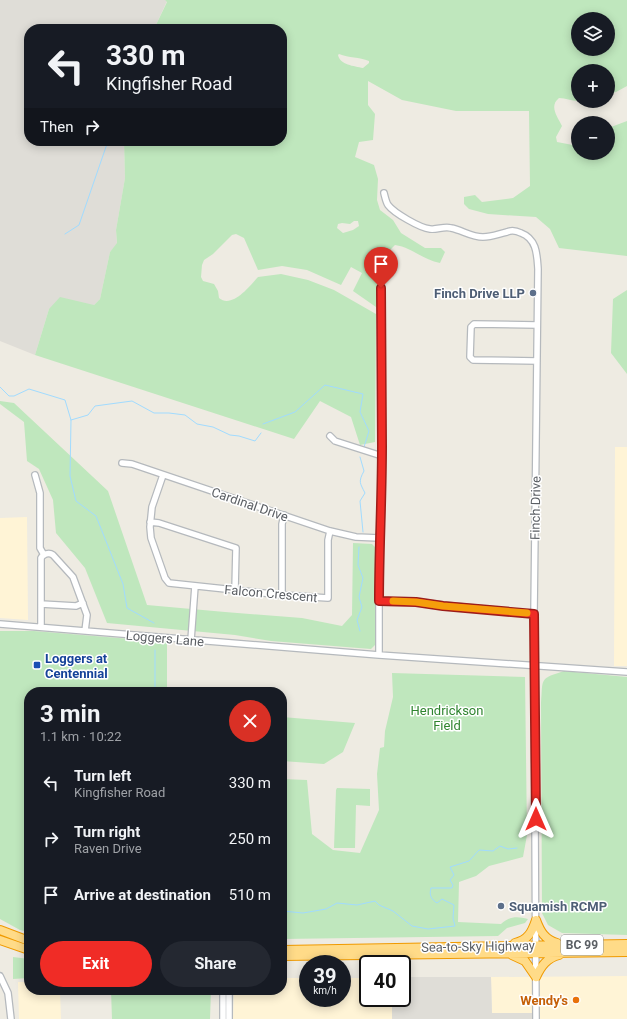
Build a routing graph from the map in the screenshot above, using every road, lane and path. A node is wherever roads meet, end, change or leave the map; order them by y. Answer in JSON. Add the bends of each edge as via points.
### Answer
{"nodes":[{"id":1,"x":384,"y":194,"type":"dead end"},
{"id":2,"x":381,"y":276,"type":"dead end"},
{"id":3,"x":537,"y":325,"type":"junction"},
{"id":4,"x":537,"y":361,"type":"junction"},
{"id":5,"x":330,"y":436,"type":"dead end"},
{"id":6,"x":382,"y":456,"type":"junction"},
{"id":7,"x":122,"y":463,"type":"dead end"},
{"id":8,"x":35,"y":475,"type":"dead end"},
{"id":9,"x":163,"y":475,"type":"junction"},
{"id":10,"x":284,"y":515,"type":"junction"},
{"id":11,"x":150,"y":522,"type":"junction"},
{"id":12,"x":330,"y":531,"type":"junction"},
{"id":13,"x":379,"y":538,"type":"junction"},
{"id":14,"x":44,"y":555,"type":"junction"},
{"id":15,"x":195,"y":586,"type":"junction"},
{"id":16,"x":235,"y":590,"type":"junction"},
{"id":17,"x":282,"y":595,"type":"junction"},
{"id":18,"x":379,"y":601,"type":"junction"},
{"id":19,"x":82,"y":603,"type":"junction"},
{"id":20,"x":41,"y":604,"type":"junction"},
{"id":21,"x":534,"y":614,"type":"junction"},
{"id":22,"x":0,"y":624,"type":"edge"},
{"id":23,"x":41,"y":627,"type":"junction"},
{"id":24,"x":85,"y":631,"type":"junction"},
{"id":25,"x":191,"y":640,"type":"junction"},
{"id":26,"x":379,"y":655,"type":"junction"},
{"id":27,"x":534,"y":665,"type":"junction"},
{"id":28,"x":627,"y":672,"type":"edge"},
{"id":29,"x":536,"y":920,"type":"junction"},
{"id":30,"x":0,"y":930,"type":"edge"},
{"id":31,"x":24,"y":939,"type":"edge"},
{"id":32,"x":0,"y":940,"type":"edge"},
{"id":33,"x":627,"y":944,"type":"edge"},
{"id":34,"x":24,"y":948,"type":"edge"},
{"id":35,"x":536,"y":949,"type":"junction"},
{"id":36,"x":567,"y":949,"type":"junction"},
{"id":37,"x":287,"y":950,"type":"edge"},
{"id":38,"x":508,"y":950,"type":"junction"},
{"id":39,"x":627,"y":952,"type":"edge"},
{"id":40,"x":287,"y":956,"type":"edge"},
{"id":41,"x":0,"y":976,"type":"edge"},
{"id":42,"x":536,"y":976,"type":"junction"},
{"id":43,"x":223,"y":995,"type":"edge"},
{"id":44,"x":229,"y":995,"type":"edge"},
{"id":45,"x":11,"y":1019,"type":"edge"},
{"id":46,"x":223,"y":1019,"type":"edge"},
{"id":47,"x":229,"y":1019,"type":"edge"},
{"id":48,"x":536,"y":1019,"type":"edge"}],
"edges":[{"from":1,"to":3,"type":"street","name":"Finch Drive","via":[[391,208],[424,228],[449,228],[478,237],[511,231],[528,236],[534,243],[538,269]]},
{"from":2,"to":6,"type":"street"},
{"from":3,"to":4,"type":"street","name":"Finch Drive"},
{"from":3,"to":4,"type":"street","via":[[474,324],[471,328],[470,357],[473,360]]},
{"from":4,"to":21,"type":"street","name":"Finch Drive"},
{"from":5,"to":6,"type":"street","via":[[336,441]]},
{"from":6,"to":13,"type":"street"},
{"from":7,"to":9,"type":"street","name":"Cardinal Drive"},
{"from":8,"to":14,"type":"street","via":[[40,493],[40,548]]},
{"from":9,"to":10,"type":"street","name":"Cardinal Drive"},
{"from":9,"to":11,"type":"street","via":[[152,507]]},
{"from":10,"to":12,"type":"street","name":"Cardinal Drive"},
{"from":10,"to":17,"type":"street"},
{"from":11,"to":15,"type":"street","name":"Falcon Crescent","via":[[152,538],[167,581]]},
{"from":11,"to":16,"type":"street","via":[[160,522],[236,548]]},
{"from":12,"to":13,"type":"street","name":"Cardinal Drive","via":[[356,537]]},
{"from":12,"to":17,"type":"street","name":"Falcon Crescent","via":[[328,598]]},
{"from":13,"to":18,"type":"street"},
{"from":14,"to":19,"type":"street","via":[[53,555],[72,575]]},
{"from":14,"to":20,"type":"street","via":[[41,558]]},
{"from":15,"to":16,"type":"street","name":"Falcon Crescent"},
{"from":15,"to":25,"type":"street"},
{"from":16,"to":17,"type":"street","name":"Falcon Crescent"},
{"from":18,"to":21,"type":"street","via":[[416,602]]},
{"from":18,"to":26,"type":"street"},
{"from":19,"to":20,"type":"street","via":[[76,606]]},
{"from":19,"to":24,"type":"street","via":[[87,615]]},
{"from":20,"to":23,"type":"street"},
{"from":21,"to":27,"type":"street","name":"Finch Drive"},
{"from":22,"to":23,"type":"street","name":"Loggers Lane"},
{"from":23,"to":24,"type":"street","name":"Loggers Lane"},
{"from":24,"to":25,"type":"street","name":"Loggers Lane"},
{"from":25,"to":26,"type":"street","name":"Loggers Lane"},
{"from":26,"to":27,"type":"street","name":"Loggers Lane"},
{"from":27,"to":28,"type":"street","name":"Loggers Lane"},
{"from":27,"to":29,"type":"street","name":"Finch Drive"},
{"from":29,"to":35,"type":"street","name":"Finch Drive"},
{"from":29,"to":36,"type":"highway","via":[[546,938]]},
{"from":29,"to":38,"type":"highway","via":[[528,937]]},
{"from":30,"to":31,"type":"highway"},
{"from":32,"to":34,"type":"highway"},
{"from":33,"to":36,"type":"highway","name":"Sea-to-Sky Highway","number":"BC 99"},
{"from":35,"to":36,"type":"highway","name":"Sea-to-Sky Highway","number":"BC 99"},
{"from":35,"to":38,"type":"highway","name":"Sea-to-Sky Highway"},
{"from":35,"to":42,"type":"street","name":"Finch Drive"},
{"from":36,"to":39,"type":"highway","name":"Sea-to-Sky Highway","number":"BC 99"},
{"from":36,"to":42,"type":"highway","via":[[547,960]]},
{"from":37,"to":38,"type":"highway","name":"Sea-to-Sky Highway"},
{"from":38,"to":40,"type":"highway","name":"Sea-to-Sky Highway"},
{"from":38,"to":42,"type":"highway","via":[[525,961]]},
{"from":41,"to":45,"type":"street","via":[[8,993]]},
{"from":42,"to":48,"type":"street","name":"Finch Drive"},
{"from":43,"to":46,"type":"street"},
{"from":44,"to":47,"type":"street"}]}
